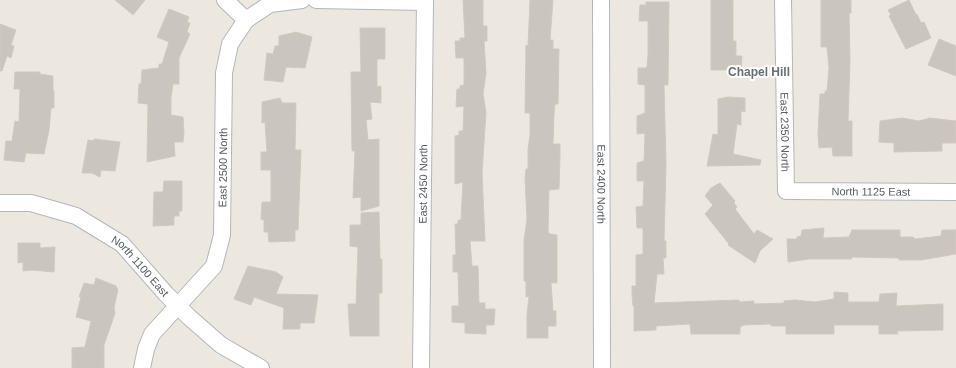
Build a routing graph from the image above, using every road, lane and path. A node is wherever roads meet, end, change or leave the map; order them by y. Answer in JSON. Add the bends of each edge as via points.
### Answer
{"nodes":[{"id":1,"x":225,"y":0,"type":"edge"},
{"id":2,"x":302,"y":0,"type":"edge"},
{"id":3,"x":316,"y":0,"type":"edge"},
{"id":4,"x":602,"y":0,"type":"edge"},
{"id":5,"x":783,"y":0,"type":"edge"},
{"id":6,"x":425,"y":1,"type":"edge"},
{"id":7,"x":246,"y":20,"type":"junction"},
{"id":8,"x":786,"y":191,"type":"joint"},
{"id":9,"x":956,"y":192,"type":"edge"},
{"id":10,"x":0,"y":203,"type":"edge"},
{"id":11,"x":178,"y":305,"type":"junction"},
{"id":12,"x":142,"y":368,"type":"edge"},
{"id":13,"x":261,"y":368,"type":"edge"},
{"id":14,"x":421,"y":368,"type":"edge"},
{"id":15,"x":602,"y":368,"type":"edge"}],
"edges":[{"from":1,"to":7,"type":"street"},
{"from":2,"to":7,"type":"street","via":[[270,4]]},
{"from":3,"to":6,"type":"street"},
{"from":4,"to":15,"type":"street","name":"East 2400 North"},
{"from":5,"to":8,"type":"street","name":"East 2350 North"},
{"from":6,"to":14,"type":"street","name":"East 2450 North"},
{"from":7,"to":11,"type":"street","name":"East 2500 North","via":[[230,44],[224,73],[222,235],[214,266]]},
{"from":8,"to":9,"type":"street","name":"North 1125 East"},
{"from":10,"to":11,"type":"street","name":"North 1100 East","via":[[31,203],[76,216],[122,244]]},
{"from":11,"to":12,"type":"street","name":"East 2500 North","via":[[152,334]]},
{"from":11,"to":13,"type":"street","name":"North 1100 East","via":[[221,345]]}]}
